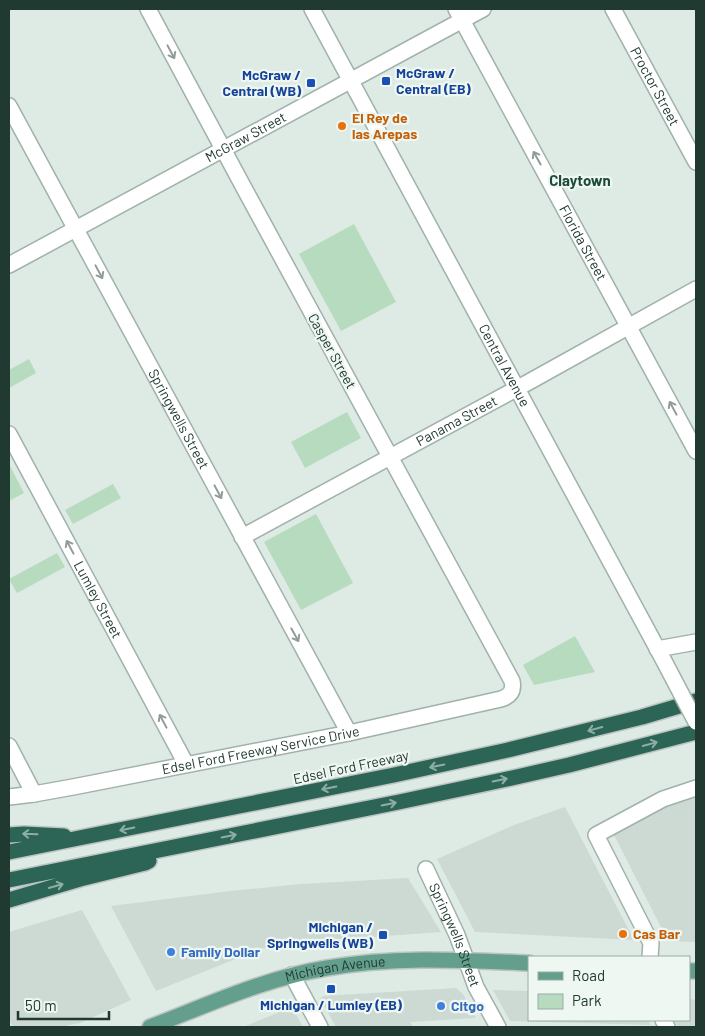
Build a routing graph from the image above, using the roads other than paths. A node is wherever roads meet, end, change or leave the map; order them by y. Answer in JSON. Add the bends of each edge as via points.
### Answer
{"nodes":[{"id":1,"x":148,"y":9,"type":"edge"},
{"id":2,"x":312,"y":9,"type":"edge"},
{"id":3,"x":483,"y":9,"type":"edge"},
{"id":4,"x":613,"y":9,"type":"edge"},
{"id":5,"x":459,"y":14,"type":"edge"},
{"id":6,"x":351,"y":81,"type":"junction"},
{"id":7,"x":9,"y":106,"type":"edge"},
{"id":8,"x":224,"y":150,"type":"junction"},
{"id":9,"x":696,"y":162,"type":"edge"},
{"id":10,"x":76,"y":229,"type":"junction"},
{"id":11,"x":9,"y":266,"type":"edge"},
{"id":12,"x":696,"y":289,"type":"edge"},
{"id":13,"x":629,"y":326,"type":"junction"},
{"id":14,"x":517,"y":388,"type":"junction"},
{"id":15,"x":9,"y":434,"type":"edge"},
{"id":16,"x":696,"y":451,"type":"edge"},
{"id":17,"x":390,"y":457,"type":"junction"},
{"id":18,"x":242,"y":537,"type":"junction"},
{"id":19,"x":696,"y":642,"type":"edge"},
{"id":20,"x":660,"y":655,"type":"junction"},
{"id":21,"x":511,"y":693,"type":"joint"},
{"id":22,"x":696,"y":701,"type":"edge"},
{"id":23,"x":696,"y":722,"type":"edge"},
{"id":24,"x":696,"y":732,"type":"edge"},
{"id":25,"x":349,"y":733,"type":"junction"},
{"id":26,"x":9,"y":746,"type":"edge"},
{"id":27,"x":186,"y":764,"type":"junction"},
{"id":28,"x":696,"y":788,"type":"edge"},
{"id":29,"x":34,"y":794,"type":"junction"},
{"id":30,"x":9,"y":797,"type":"edge"},
{"id":31,"x":9,"y":835,"type":"edge"},
{"id":32,"x":86,"y":837,"type":"junction"},
{"id":33,"x":181,"y":846,"type":"junction"},
{"id":34,"x":9,"y":852,"type":"edge"},
{"id":35,"x":426,"y":869,"type":"dead end"},
{"id":36,"x":9,"y":880,"type":"edge"},
{"id":37,"x":9,"y":900,"type":"edge"},
{"id":38,"x":650,"y":956,"type":"edge"},
{"id":39,"x":466,"y":960,"type":"junction"},
{"id":40,"x":528,"y":963,"type":"edge"},
{"id":41,"x":292,"y":975,"type":"junction"},
{"id":42,"x":150,"y":1027,"type":"edge"},
{"id":43,"x":320,"y":1027,"type":"edge"},
{"id":44,"x":498,"y":1027,"type":"edge"}],
"edges":[{"from":1,"to":8,"type":"street","name":"Casper Street","one_way":true},
{"from":2,"to":6,"type":"street","name":"Central Avenue"},
{"from":3,"to":5,"type":"street","name":"McGraw Street"},
{"from":4,"to":9,"type":"street","name":"Proctor Street"},
{"from":5,"to":6,"type":"street","name":"McGraw Street"},
{"from":13,"to":5,"type":"street","name":"Florida Street","one_way":true},
{"from":6,"to":8,"type":"street","name":"McGraw Street"},
{"from":6,"to":14,"type":"street","name":"Central Avenue"},
{"from":7,"to":10,"type":"street","name":"Springwells Street"},
{"from":8,"to":10,"type":"street","name":"McGraw Street"},
{"from":8,"to":17,"type":"street","name":"Casper Street"},
{"from":10,"to":11,"type":"street","name":"McGraw Street"},
{"from":10,"to":18,"type":"street","name":"Springwells Street","one_way":true},
{"from":12,"to":13,"type":"street","name":"Panama Street"},
{"from":13,"to":14,"type":"street","name":"Panama Street"},
{"from":16,"to":13,"type":"street","name":"Florida Street","one_way":true},
{"from":14,"to":17,"type":"street","name":"Panama Street"},
{"from":14,"to":20,"type":"street","name":"Central Avenue"},
{"from":27,"to":15,"type":"street","name":"Lumley Street","one_way":true},
{"from":17,"to":18,"type":"street","name":"Panama Street"},
{"from":17,"to":21,"type":"street","name":"Casper Street","via":[[512,681]]},
{"from":18,"to":25,"type":"street","name":"Springwells Street","one_way":true},
{"from":19,"to":20,"type":"street"},
{"from":20,"to":23,"type":"street","name":"Central Avenue","bridge":true},
{"from":21,"to":25,"type":"street","name":"Edsel Ford Freeway Service Drive","via":[[501,699]]},
{"from":22,"to":32,"type":"highway","name":"Edsel Ford Freeway","one_way":true,"via":[[508,750]]},
{"from":33,"to":24,"type":"highway","one_way":true,"via":[[512,778]]},
{"from":25,"to":27,"type":"street","name":"Edsel Ford Freeway Service Drive"},
{"from":26,"to":29,"type":"street"},
{"from":27,"to":29,"type":"street","name":"Edsel Ford Freeway Service Drive"},
{"from":28,"to":38,"type":"street","via":[[663,798],[596,835],[650,943]]},
{"from":29,"to":30,"type":"street","name":"Edsel Ford Freeway Service Drive"},
{"from":32,"to":31,"type":"highway","one_way":true},
{"from":32,"to":34,"type":"highway","name":"Edsel Ford Freeway"},
{"from":33,"to":36,"type":"highway"},
{"from":37,"to":33,"type":"highway","one_way":true,"via":[[144,863]]},
{"from":35,"to":39,"type":"street","name":"Springwells Street"},
{"from":39,"to":40,"type":"main road","name":"Michigan Avenue"},
{"from":39,"to":41,"type":"main road","name":"Michigan Avenue","via":[[393,960]]},
{"from":39,"to":44,"type":"street","name":"Springwells Street","via":[[476,987]]},
{"from":41,"to":42,"type":"main road","name":"Michigan Avenue"},
{"from":41,"to":43,"type":"street"}]}
